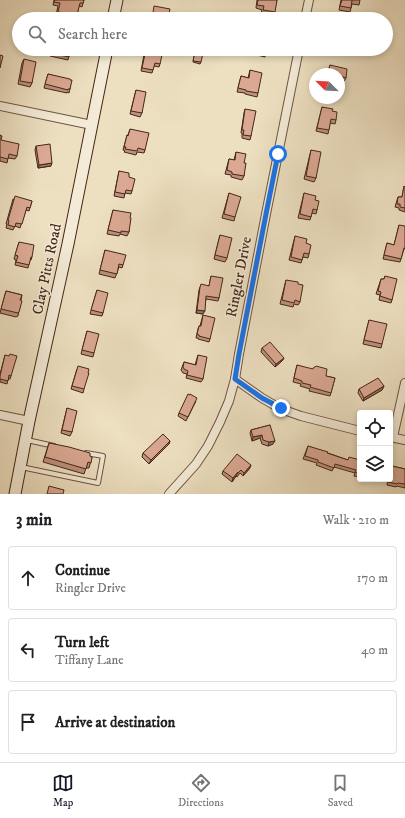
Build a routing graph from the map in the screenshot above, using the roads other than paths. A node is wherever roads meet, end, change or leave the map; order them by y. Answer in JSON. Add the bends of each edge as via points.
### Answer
{"nodes":[{"id":1,"x":117,"y":0,"type":"edge"},
{"id":2,"x":309,"y":0,"type":"edge"},
{"id":3,"x":114,"y":12,"type":"edge"},
{"id":4,"x":306,"y":12,"type":"edge"},
{"id":5,"x":106,"y":56,"type":"edge"},
{"id":6,"x":298,"y":56,"type":"edge"},
{"id":7,"x":0,"y":106,"type":"edge"},
{"id":8,"x":92,"y":125,"type":"junction"},
{"id":9,"x":235,"y":379,"type":"junction"},
{"id":10,"x":405,"y":383,"type":"edge"},
{"id":11,"x":0,"y":415,"type":"edge"},
{"id":12,"x":30,"y":421,"type":"junction"},
{"id":13,"x":393,"y":429,"type":"edge"},
{"id":14,"x":357,"y":430,"type":"edge"},
{"id":15,"x":393,"y":437,"type":"edge"},
{"id":16,"x":26,"y":440,"type":"junction"},
{"id":17,"x":405,"y":440,"type":"edge"},
{"id":18,"x":56,"y":446,"type":"edge"},
{"id":19,"x":80,"y":451,"type":"edge"},
{"id":20,"x":20,"y":467,"type":"junction"},
{"id":21,"x":15,"y":494,"type":"edge"},
{"id":22,"x":169,"y":494,"type":"edge"}],
"edges":[{"from":1,"to":3,"type":"street"},
{"from":2,"to":4,"type":"street"},
{"from":5,"to":8,"type":"street","name":"Clay Pitts Road"},
{"from":6,"to":9,"type":"street","name":"Ringler Drive"},
{"from":7,"to":8,"type":"street"},
{"from":8,"to":12,"type":"street","name":"Clay Pitts Road"},
{"from":9,"to":14,"type":"street","via":[[281,408],[301,416]]},
{"from":9,"to":22,"type":"street","name":"Ringler Drive","via":[[229,402],[208,446],[196,464]]},
{"from":10,"to":13,"type":"street"},
{"from":11,"to":12,"type":"street"},
{"from":12,"to":16,"type":"street","name":"Clay Pitts Road"},
{"from":15,"to":17,"type":"street"},
{"from":16,"to":18,"type":"lane"},
{"from":16,"to":20,"type":"street","name":"Clay Pitts Road"},
{"from":19,"to":20,"type":"lane","via":[[103,456],[98,483]]},
{"from":20,"to":21,"type":"street","name":"Clay Pitts Road"}]}
